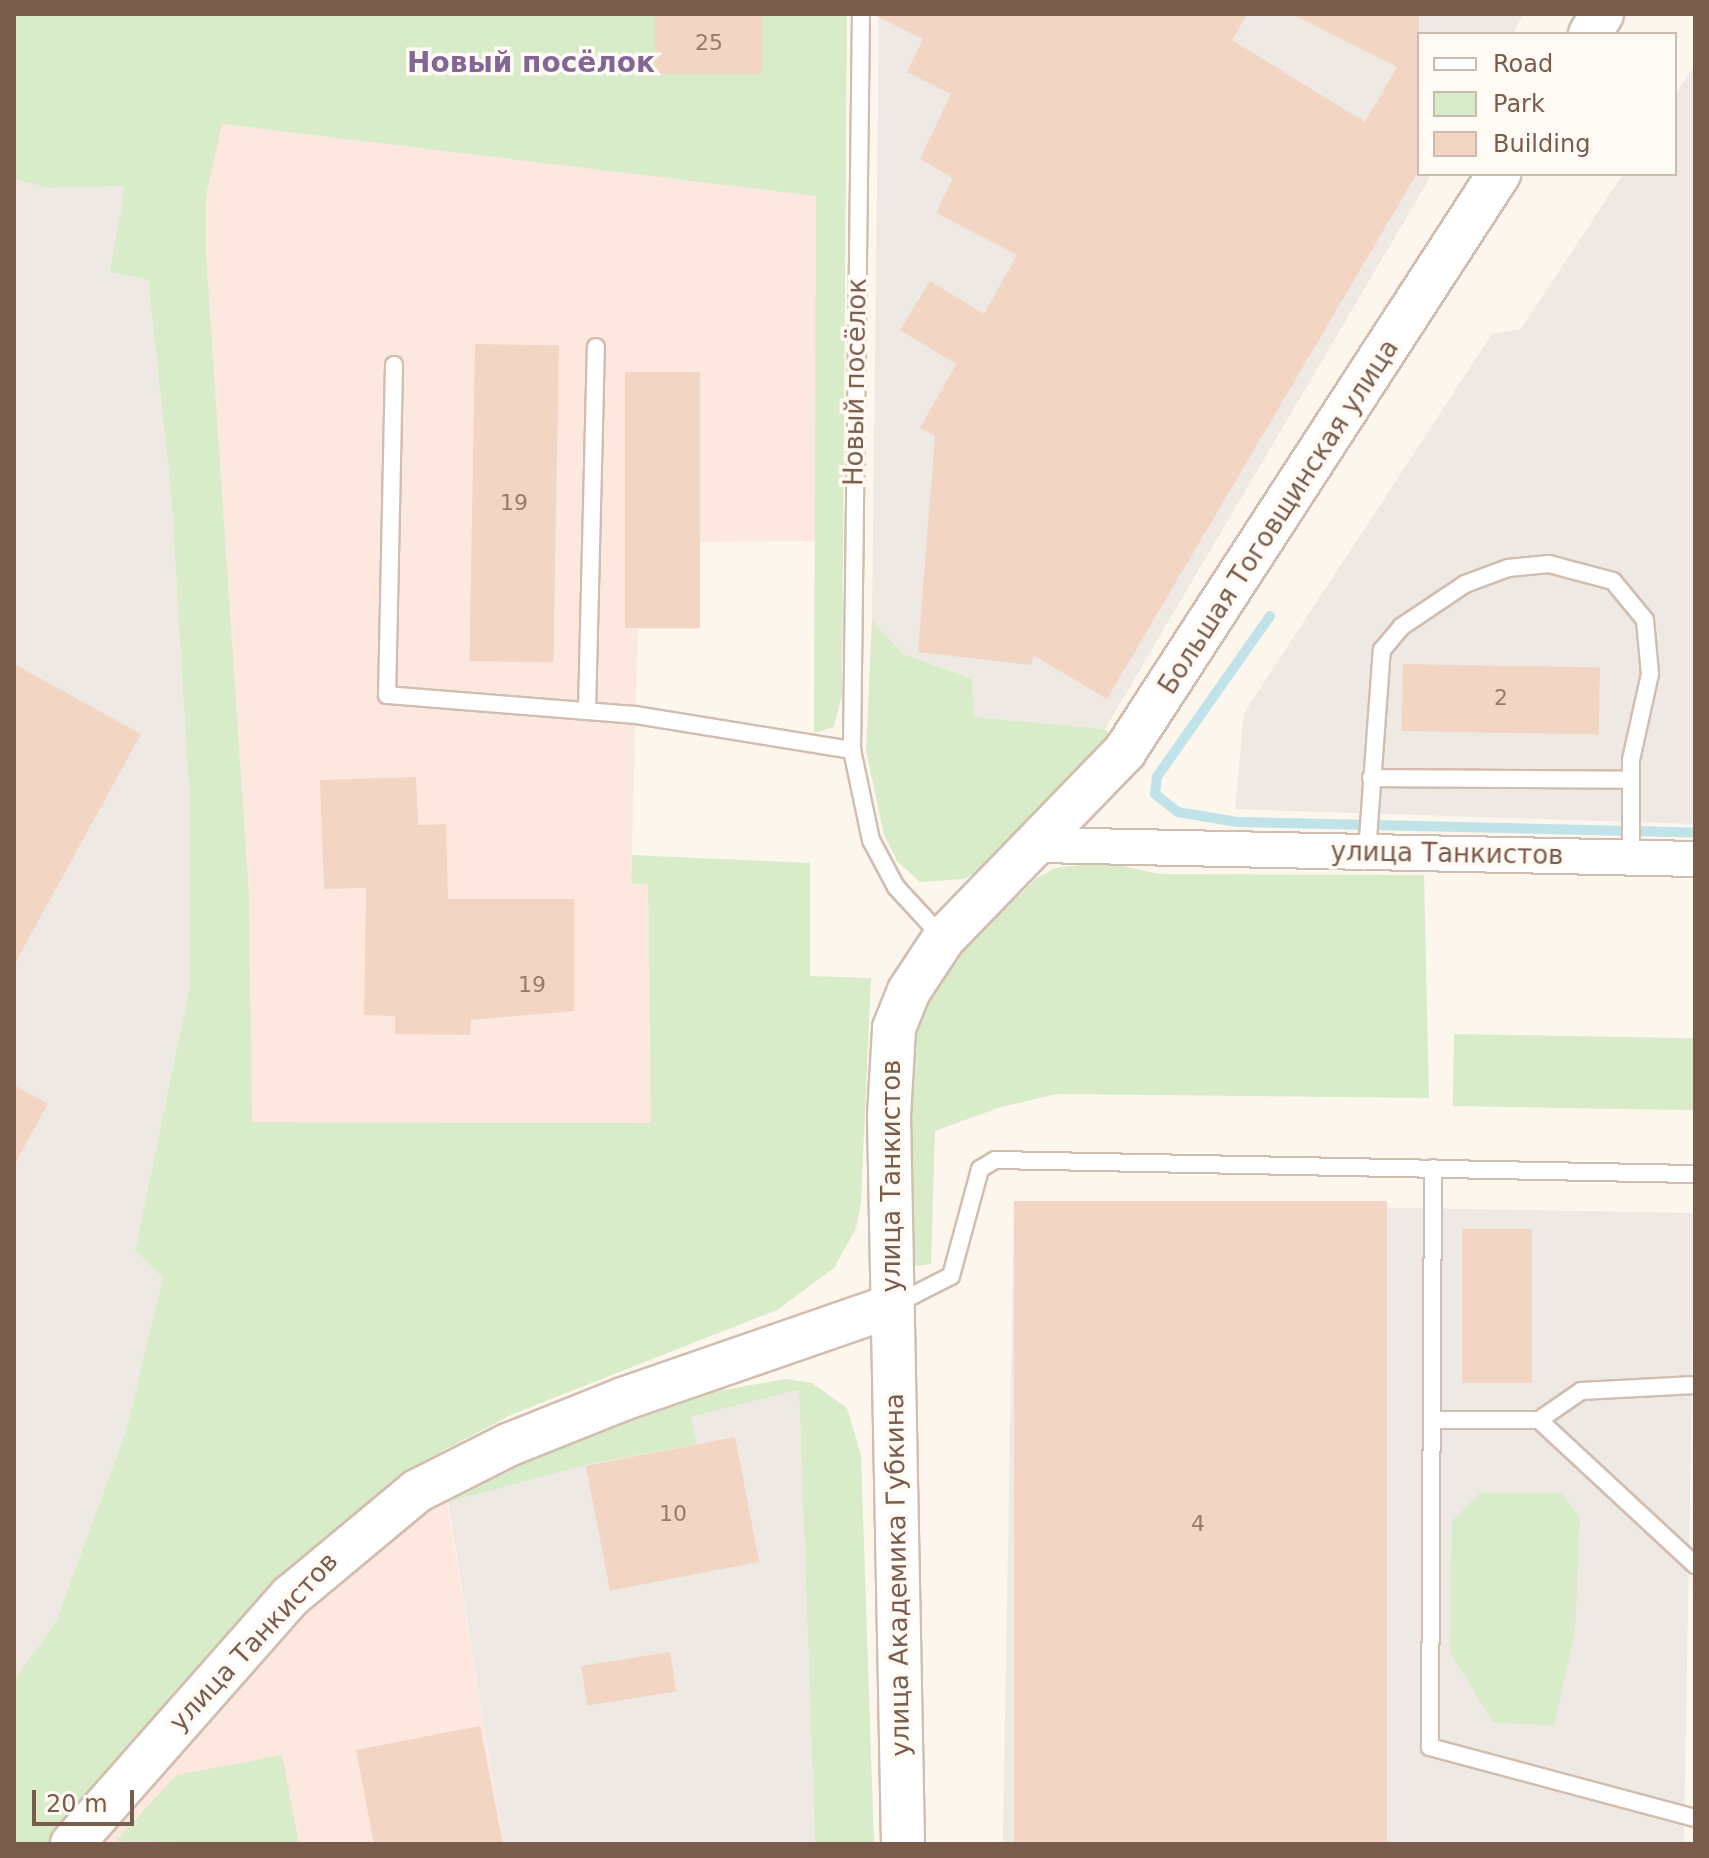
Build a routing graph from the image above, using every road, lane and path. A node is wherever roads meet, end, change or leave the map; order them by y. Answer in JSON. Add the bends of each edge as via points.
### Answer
{"nodes":[{"id":1,"x":861,"y":14,"type":"edge"},
{"id":2,"x":1602,"y":14,"type":"edge"},
{"id":3,"x":1591,"y":32,"type":"edge"},
{"id":4,"x":1498,"y":176,"type":"edge"},
{"id":5,"x":596,"y":347,"type":"dead end"},
{"id":6,"x":394,"y":365,"type":"dead end"},
{"id":7,"x":587,"y":711,"type":"junction"},
{"id":8,"x":852,"y":750,"type":"junction"},
{"id":9,"x":1371,"y":778,"type":"junction"},
{"id":10,"x":1631,"y":780,"type":"junction"},
{"id":11,"x":1039,"y":845,"type":"junction"},
{"id":12,"x":1367,"y":852,"type":"junction"},
{"id":13,"x":1631,"y":858,"type":"junction"},
{"id":14,"x":1695,"y":859,"type":"edge"},
{"id":15,"x":944,"y":938,"type":"junction"},
{"id":16,"x":1433,"y":1168,"type":"junction"},
{"id":17,"x":1695,"y":1174,"type":"edge"},
{"id":18,"x":892,"y":1306,"type":"junction"},
{"id":19,"x":1695,"y":1385,"type":"edge"},
{"id":20,"x":1432,"y":1420,"type":"junction"},
{"id":21,"x":1539,"y":1420,"type":"junction"},
{"id":22,"x":1695,"y":1565,"type":"edge"},
{"id":23,"x":1695,"y":1818,"type":"edge"},
{"id":24,"x":72,"y":1844,"type":"edge"},
{"id":25,"x":903,"y":1844,"type":"edge"}],
"edges":[{"from":1,"to":8,"type":"lane","name":"Новый посёлок"},
{"from":2,"to":3,"type":"street"},
{"from":4,"to":11,"type":"street","name":"Большая Тоговщинская улица","via":[[1161,700],[1125,751]]},
{"from":5,"to":7,"type":"lane"},
{"from":6,"to":7,"type":"lane","via":[[387,695]]},
{"from":7,"to":8,"type":"lane"},
{"from":8,"to":15,"type":"lane","name":"Новый посёлок","via":[[871,840],[896,887]]},
{"from":9,"to":10,"type":"lane"},
{"from":9,"to":10,"type":"lane","via":[[1377,667],[1389,640],[1465,584],[1508,568],[1549,564],[1613,581],[1645,620],[1650,674]]},
{"from":9,"to":12,"type":"lane"},
{"from":10,"to":13,"type":"lane"},
{"from":11,"to":12,"type":"street","name":"улица Танкистов"},
{"from":11,"to":15,"type":"street","name":"улица Танкистов","via":[[981,895]]},
{"from":12,"to":13,"type":"street","name":"улица Танкистов"},
{"from":13,"to":14,"type":"street","name":"улица Танкистов"},
{"from":15,"to":18,"type":"street","name":"улица Танкистов","via":[[909,991],[894,1028],[889,1084]]},
{"from":16,"to":17,"type":"lane"},
{"from":16,"to":18,"type":"lane","via":[[995,1160],[975,1181],[951,1276]]},
{"from":16,"to":20,"type":"lane"},
{"from":18,"to":24,"type":"street","name":"улица Танкистов","via":[[623,1399],[508,1445],[417,1491],[345,1544],[291,1596]]},
{"from":18,"to":25,"type":"street","name":"улица Академика Губкина"},
{"from":19,"to":21,"type":"lane","via":[[1581,1391]]},
{"from":20,"to":21,"type":"lane"},
{"from":20,"to":23,"type":"lane","via":[[1430,1747]]},
{"from":21,"to":22,"type":"lane"}]}
